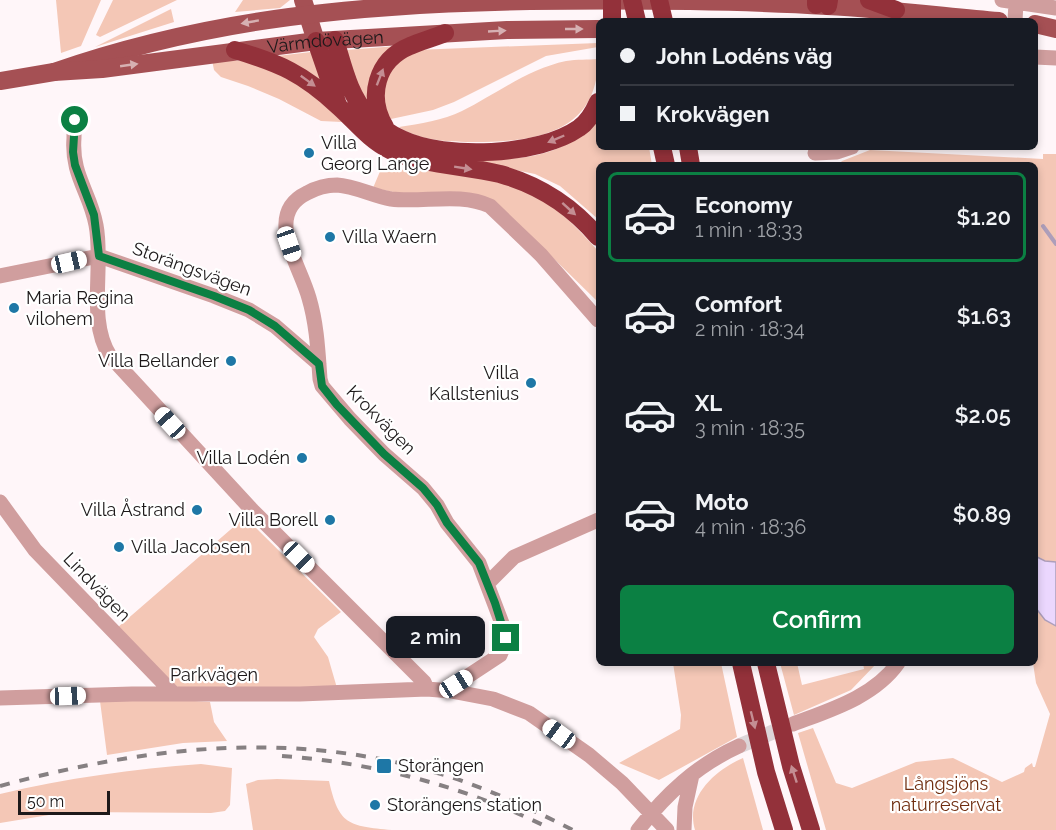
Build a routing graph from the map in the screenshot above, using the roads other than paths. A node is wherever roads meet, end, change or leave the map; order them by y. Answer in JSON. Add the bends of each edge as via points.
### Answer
{"nodes":[{"id":1,"x":486,"y":0,"type":"edge"},
{"id":2,"x":612,"y":0,"type":"edge"},
{"id":3,"x":632,"y":0,"type":"edge"},
{"id":4,"x":662,"y":0,"type":"edge"},
{"id":5,"x":671,"y":0,"type":"edge"},
{"id":6,"x":869,"y":0,"type":"edge"},
{"id":7,"x":1009,"y":1,"type":"edge"},
{"id":8,"x":507,"y":2,"type":"junction"},
{"id":9,"x":315,"y":6,"type":"edge"},
{"id":10,"x":1056,"y":8,"type":"edge"},
{"id":11,"x":822,"y":9,"type":"edge"},
{"id":12,"x":896,"y":10,"type":"junction"},
{"id":13,"x":612,"y":18,"type":"edge"},
{"id":14,"x":636,"y":18,"type":"edge"},
{"id":15,"x":664,"y":18,"type":"edge"},
{"id":16,"x":670,"y":18,"type":"edge"},
{"id":17,"x":971,"y":18,"type":"edge"},
{"id":18,"x":1014,"y":18,"type":"edge"},
{"id":19,"x":1038,"y":25,"type":"edge"},
{"id":20,"x":596,"y":29,"type":"edge"},
{"id":21,"x":1056,"y":29,"type":"edge"},
{"id":22,"x":445,"y":33,"type":"junction"},
{"id":23,"x":1056,"y":35,"type":"edge"},
{"id":24,"x":1038,"y":37,"type":"edge"},
{"id":25,"x":335,"y":40,"type":"junction"},
{"id":26,"x":316,"y":41,"type":"junction"},
{"id":27,"x":235,"y":50,"type":"junction"},
{"id":28,"x":1038,"y":57,"type":"edge"},
{"id":29,"x":1056,"y":58,"type":"edge"},
{"id":30,"x":54,"y":72,"type":"junction"},
{"id":31,"x":0,"y":81,"type":"edge"},
{"id":32,"x":339,"y":106,"type":"junction"},
{"id":33,"x":596,"y":107,"type":"edge"},
{"id":34,"x":78,"y":115,"type":"dead end"},
{"id":35,"x":388,"y":131,"type":"junction"},
{"id":36,"x":843,"y":150,"type":"edge"},
{"id":37,"x":815,"y":153,"type":"edge"},
{"id":38,"x":596,"y":235,"type":"edge"},
{"id":39,"x":99,"y":256,"type":"junction"},
{"id":40,"x":0,"y":276,"type":"edge"},
{"id":41,"x":596,"y":318,"type":"edge"},
{"id":42,"x":319,"y":364,"type":"junction"},
{"id":43,"x":0,"y":502,"type":"edge"},
{"id":44,"x":596,"y":520,"type":"edge"},
{"id":45,"x":488,"y":583,"type":"junction"},
{"id":46,"x":742,"y":666,"type":"edge"},
{"id":47,"x":767,"y":666,"type":"edge"},
{"id":48,"x":895,"y":666,"type":"edge"},
{"id":49,"x":427,"y":689,"type":"junction"},
{"id":50,"x":451,"y":691,"type":"junction"},
{"id":51,"x":174,"y":694,"type":"junction"},
{"id":52,"x":0,"y":698,"type":"edge"},
{"id":53,"x":793,"y":724,"type":"tunnel mouth"},
{"id":54,"x":739,"y":746,"type":"tunnel mouth"},
{"id":55,"x":692,"y":775,"type":"junction"},
{"id":56,"x":651,"y":813,"type":"junction"},
{"id":57,"x":638,"y":830,"type":"edge"},
{"id":58,"x":667,"y":830,"type":"edge"},
{"id":59,"x":684,"y":830,"type":"edge"},
{"id":60,"x":784,"y":830,"type":"edge"},
{"id":61,"x":812,"y":830,"type":"edge"}],
"edges":[{"from":1,"to":8,"type":"main road","name":"Värmdövägen"},
{"from":2,"to":13,"type":"highway","bridge":true},
{"from":3,"to":14,"type":"highway","bridge":true},
{"from":4,"to":8,"type":"main road","name":"Värmdövägen"},
{"from":4,"to":11,"type":"main road","name":"Värmdövägen"},
{"from":4,"to":15,"type":"highway","bridge":true},
{"from":5,"to":16,"type":"highway"},
{"from":6,"to":12,"type":"highway"},
{"from":7,"to":10,"type":"street"},
{"from":7,"to":18,"type":"street"},
{"from":8,"to":9,"type":"main road","name":"Värmdövägen"},
{"from":9,"to":25,"type":"main road"},
{"from":9,"to":26,"type":"main road"},
{"from":9,"to":30,"type":"main road","name":"Värmdövägen","one_way":true,"via":[[98,57]]},
{"from":11,"to":12,"type":"main road","name":"Värmdövägen"},
{"from":12,"to":17,"type":"main road","name":"Värmdövägen"},
{"from":19,"to":21,"type":"main road"},
{"from":22,"to":20,"type":"main road","name":"Värmdövägen","one_way":true},
{"from":22,"to":25,"type":"main road","name":"Värmdövägen"},
{"from":35,"to":22,"type":"highway","one_way":true,"via":[[375,104],[382,68],[408,46]]},
{"from":23,"to":24,"type":"main road"},
{"from":25,"to":26,"type":"main road","name":"Värmdövägen"},
{"from":25,"to":35,"type":"highway","via":[[357,101]]},
{"from":26,"to":27,"type":"main road","name":"Värmdövägen"},
{"from":26,"to":32,"type":"highway"},
{"from":30,"to":27,"type":"main road","name":"Värmdövägen","one_way":true},
{"from":27,"to":32,"type":"highway","one_way":true,"via":[[291,70]]},
{"from":28,"to":29,"type":"street"},
{"from":30,"to":31,"type":"main road","name":"Värmdövägen"},
{"from":32,"to":38,"type":"highway","one_way":true,"via":[[367,134],[409,158],[499,174],[531,184],[560,201]]},
{"from":33,"to":35,"type":"highway","one_way":true,"via":[[581,127],[555,141],[524,150],[440,149]]},
{"from":34,"to":39,"type":"street","via":[[73,152],[94,215]]},
{"from":36,"to":37,"type":"street"},
{"from":39,"to":40,"type":"street"},
{"from":39,"to":42,"type":"street","name":"Storängsvägen","via":[[249,310],[275,326]]},
{"from":39,"to":49,"type":"street","via":[[100,327],[110,356],[252,510]]},
{"from":41,"to":42,"type":"street","name":"Krokvägen","via":[[541,255],[490,206],[465,200],[389,198],[335,185],[315,189],[292,202],[285,230],[309,296]]},
{"from":42,"to":45,"type":"street","name":"Krokvägen","via":[[322,386],[384,454],[423,488],[479,563]]},
{"from":43,"to":51,"type":"street","name":"Lindvägen","via":[[35,550]]},
{"from":44,"to":45,"type":"street","via":[[514,557]]},
{"from":45,"to":50,"type":"street","name":"Krokvägen","via":[[506,638],[503,649]]},
{"from":46,"to":60,"type":"highway","one_way":true},
{"from":61,"to":47,"type":"highway","one_way":true,"via":[[791,766]]},
{"from":48,"to":53,"type":"street","via":[[852,701]]},
{"from":49,"to":50,"type":"street","name":"Parkvägen"},
{"from":49,"to":51,"type":"street","name":"Parkvägen"},
{"from":50,"to":56,"type":"street","name":"Parkvägen","via":[[493,699],[529,713],[605,769]]},
{"from":51,"to":52,"type":"street","name":"Parkvägen"},
{"from":54,"to":55,"type":"street"},
{"from":55,"to":56,"type":"street"},
{"from":55,"to":59,"type":"street"},
{"from":56,"to":57,"type":"street"},
{"from":56,"to":58,"type":"street","name":"Parkvägen"}]}
